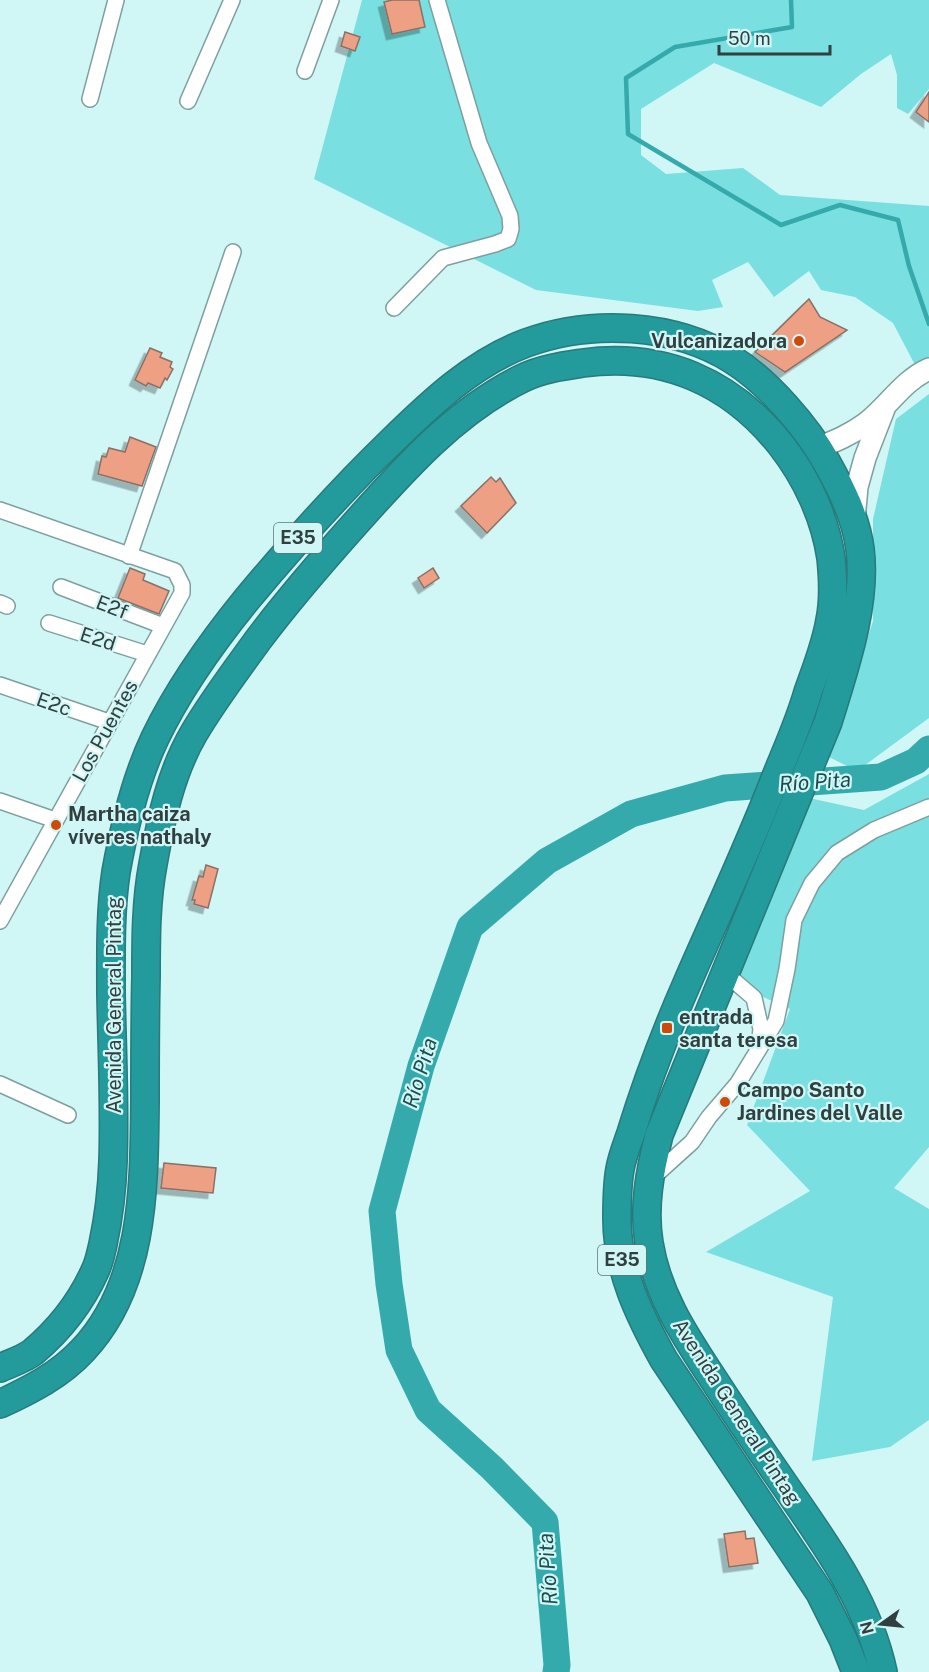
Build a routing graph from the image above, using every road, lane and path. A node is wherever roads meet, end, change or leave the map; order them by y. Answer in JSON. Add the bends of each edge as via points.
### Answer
{"nodes":[{"id":1,"x":116,"y":0,"type":"edge"},
{"id":2,"x":232,"y":0,"type":"edge"},
{"id":3,"x":330,"y":0,"type":"edge"},
{"id":4,"x":437,"y":0,"type":"edge"},
{"id":5,"x":305,"y":71,"type":"dead end"},
{"id":6,"x":90,"y":99,"type":"dead end"},
{"id":7,"x":188,"y":101,"type":"dead end"},
{"id":8,"x":233,"y":252,"type":"dead end"},
{"id":9,"x":394,"y":309,"type":"dead end"},
{"id":10,"x":922,"y":372,"type":"edge"},
{"id":11,"x":885,"y":406,"type":"junction"},
{"id":12,"x":818,"y":448,"type":"junction"},
{"id":13,"x":0,"y":510,"type":"edge"},
{"id":14,"x":854,"y":522,"type":"junction"},
{"id":15,"x":129,"y":556,"type":"junction"},
{"id":16,"x":61,"y":587,"type":"dead end"},
{"id":17,"x":49,"y":623,"type":"dead end"},
{"id":18,"x":163,"y":626,"type":"junction"},
{"id":19,"x":147,"y":654,"type":"junction"},
{"id":20,"x":0,"y":685,"type":"edge"},
{"id":21,"x":109,"y":722,"type":"junction"},
{"id":22,"x":0,"y":801,"type":"edge"},
{"id":23,"x":929,"y":807,"type":"edge"},
{"id":24,"x":774,"y":818,"type":"junction"},
{"id":25,"x":55,"y":820,"type":"junction"},
{"id":26,"x":1,"y":916,"type":"edge"},
{"id":27,"x":725,"y":973,"type":"junction"},
{"id":28,"x":782,"y":993,"type":"junction"},
{"id":29,"x":754,"y":998,"type":"junction"},
{"id":30,"x":759,"y":1049,"type":"junction"},
{"id":31,"x":0,"y":1084,"type":"edge"},
{"id":32,"x":69,"y":1115,"type":"dead end"},
{"id":33,"x":649,"y":1181,"type":"junction"},
{"id":34,"x":0,"y":1368,"type":"edge"},
{"id":35,"x":0,"y":1404,"type":"edge"},
{"id":36,"x":856,"y":1672,"type":"edge"},
{"id":37,"x":884,"y":1672,"type":"edge"}],
"edges":[{"from":1,"to":6,"type":"street"},
{"from":2,"to":7,"type":"street"},
{"from":3,"to":5,"type":"street"},
{"from":4,"to":9,"type":"street","via":[[479,142],[510,216],[511,229],[508,239],[443,258]]},
{"from":8,"to":15,"type":"street"},
{"from":10,"to":11,"type":"street"},
{"from":11,"to":12,"type":"street","via":[[851,434]]},
{"from":11,"to":14,"type":"street","via":[[857,487]]},
{"from":12,"to":14,"type":"highway","name":"Avenida General Pintag","number":"E35","via":[[844,494]]},
{"from":12,"to":34,"type":"highway","name":"Avenida General Pintag","number":"E35","via":[[794,415],[735,361],[674,335],[630,327],[582,330],[528,342],[479,365],[429,404],[291,547],[227,623],[180,691],[153,742],[129,811],[116,876],[111,970],[115,1102],[111,1204],[98,1267],[71,1313],[30,1354]]},
{"from":13,"to":15,"type":"street"},
{"from":14,"to":24,"type":"highway","name":"Avenida General Pintag","number":"E35","via":[[860,550],[858,608],[844,669],[828,722]]},
{"from":15,"to":18,"type":"street","name":"Los Puentes","via":[[175,571],[182,585],[182,593]]},
{"from":16,"to":18,"type":"street","name":"E2f"},
{"from":17,"to":19,"type":"street","name":"E2d"},
{"from":18,"to":19,"type":"street","name":"Los Puentes"},
{"from":19,"to":21,"type":"street","name":"Los Puentes"},
{"from":20,"to":21,"type":"street","name":"E2c"},
{"from":21,"to":25,"type":"street","name":"Los Puentes"},
{"from":22,"to":25,"type":"street"},
{"from":23,"to":28,"type":"street","via":[[874,830],[837,852],[812,883],[794,920]]},
{"from":24,"to":27,"type":"highway","name":"Avenida General Pintag","number":"E35"},
{"from":24,"to":35,"type":"highway","name":"Avenida General Pintag","number":"E35","via":[[830,620],[831,555],[808,485],[767,427],[745,406],[691,375],[645,362],[609,360],[530,374],[492,395],[423,451],[330,552],[261,636],[193,734],[174,776],[152,869],[147,919],[144,1147],[138,1234],[124,1282],[105,1320],[84,1349],[56,1374]]},
{"from":24,"to":36,"type":"highway","name":"Avenida General Pintag","number":"E35","via":[[667,1028],[620,1170],[617,1224],[628,1281],[645,1326],[820,1593]]},
{"from":25,"to":26,"type":"street","name":"Los Puentes"},
{"from":27,"to":29,"type":"street"},
{"from":27,"to":33,"type":"highway","name":"Avenida General Pintag","number":"E35","via":[[659,1135]]},
{"from":28,"to":29,"type":"street"},
{"from":28,"to":30,"type":"street","via":[[776,1021]]},
{"from":29,"to":30,"type":"street","via":[[761,1029]]},
{"from":30,"to":33,"type":"street","via":[[692,1142]]},
{"from":31,"to":32,"type":"street"},
{"from":33,"to":37,"type":"highway","name":"Avenida General Pintag","number":"E35","via":[[649,1242],[657,1278],[676,1322],[839,1564],[864,1616]]}]}
